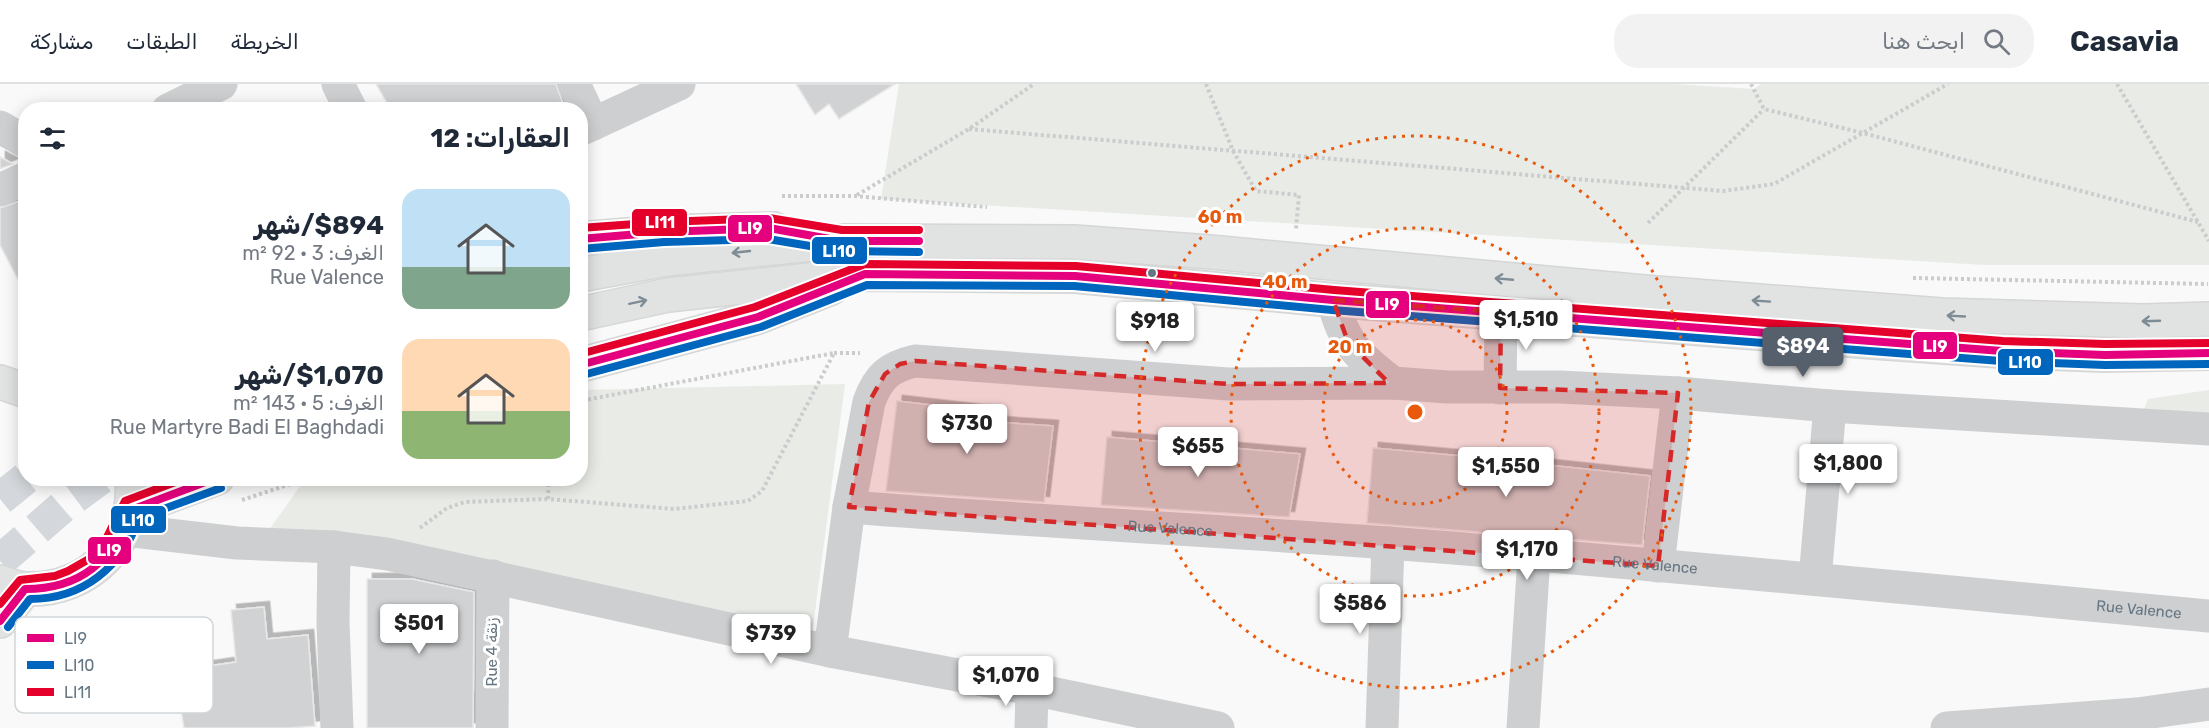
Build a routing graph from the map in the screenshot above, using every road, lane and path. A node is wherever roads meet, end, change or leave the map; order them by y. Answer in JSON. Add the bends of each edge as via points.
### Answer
{"nodes":[{"id":1,"x":221,"y":84,"type":"edge"},
{"id":2,"x":338,"y":84,"type":"edge"},
{"id":3,"x":574,"y":84,"type":"edge"},
{"id":4,"x":679,"y":84,"type":"edge"},
{"id":5,"x":1034,"y":84,"type":"edge"},
{"id":6,"x":1206,"y":84,"type":"edge"},
{"id":7,"x":1751,"y":84,"type":"edge"},
{"id":8,"x":1948,"y":84,"type":"edge"},
{"id":9,"x":2117,"y":84,"type":"edge"},
{"id":10,"x":184,"y":102,"type":"edge"},
{"id":11,"x":347,"y":102,"type":"edge"},
{"id":12,"x":579,"y":102,"type":"edge"},
{"id":13,"x":1764,"y":110,"type":"junction"},
{"id":14,"x":0,"y":127,"type":"edge"},
{"id":15,"x":588,"y":127,"type":"edge"},
{"id":16,"x":969,"y":129,"type":"junction"},
{"id":17,"x":1863,"y":133,"type":"junction"},
{"id":18,"x":18,"y":137,"type":"edge"},
{"id":19,"x":1233,"y":151,"type":"junction"},
{"id":20,"x":18,"y":182,"type":"edge"},
{"id":21,"x":1685,"y":188,"type":"junction"},
{"id":22,"x":0,"y":190,"type":"edge"},
{"id":23,"x":855,"y":196,"type":"dead end"},
{"id":24,"x":2198,"y":222,"type":"junction"},
{"id":25,"x":1648,"y":223,"type":"dead end"},
{"id":26,"x":1295,"y":232,"type":"dead end"},
{"id":27,"x":588,"y":238,"type":"edge"},
{"id":28,"x":841,"y":241,"type":"junction"},
{"id":29,"x":2209,"y":241,"type":"edge"},
{"id":30,"x":588,"y":274,"type":"edge"},
{"id":31,"x":865,"y":274,"type":"junction"},
{"id":32,"x":1333,"y":300,"type":"junction"},
{"id":33,"x":588,"y":312,"type":"edge"},
{"id":34,"x":1501,"y":312,"type":"junction"},
{"id":35,"x":2209,"y":319,"type":"edge"},
{"id":36,"x":2209,"y":353,"type":"edge"},
{"id":37,"x":588,"y":363,"type":"edge"},
{"id":38,"x":0,"y":382,"type":"edge"},
{"id":39,"x":1393,"y":383,"type":"junction"},
{"id":40,"x":1500,"y":388,"type":"junction"},
{"id":41,"x":18,"y":389,"type":"edge"},
{"id":42,"x":1678,"y":393,"type":"junction"},
{"id":43,"x":18,"y":394,"type":"edge"},
{"id":44,"x":0,"y":399,"type":"edge"},
{"id":45,"x":588,"y":399,"type":"edge"},
{"id":46,"x":1830,"y":406,"type":"junction"},
{"id":47,"x":2209,"y":429,"type":"edge"},
{"id":48,"x":192,"y":486,"type":"edge"},
{"id":49,"x":549,"y":486,"type":"edge"},
{"id":50,"x":548,"y":499,"type":"junction"},
{"id":51,"x":130,"y":506,"type":"edge"},
{"id":52,"x":849,"y":507,"type":"junction"},
{"id":53,"x":1388,"y":543,"type":"junction"},
{"id":54,"x":334,"y":547,"type":"junction"},
{"id":55,"x":387,"y":554,"type":"junction"},
{"id":56,"x":1534,"y":556,"type":"junction"},
{"id":57,"x":1658,"y":566,"type":"junction"},
{"id":58,"x":492,"y":576,"type":"junction"},
{"id":59,"x":1815,"y":579,"type":"junction"},
{"id":60,"x":13,"y":586,"type":"edge"},
{"id":61,"x":2209,"y":616,"type":"edge"},
{"id":62,"x":0,"y":621,"type":"edge"},
{"id":63,"x":830,"y":651,"type":"junction"},
{"id":64,"x":1032,"y":689,"type":"junction"},
{"id":65,"x":2209,"y":704,"type":"edge"},
{"id":66,"x":337,"y":728,"type":"edge"},
{"id":67,"x":492,"y":728,"type":"edge"},
{"id":68,"x":1031,"y":728,"type":"edge"},
{"id":69,"x":1218,"y":728,"type":"edge"},
{"id":70,"x":1382,"y":728,"type":"edge"},
{"id":71,"x":1523,"y":728,"type":"edge"},
{"id":72,"x":1947,"y":728,"type":"edge"}],
"edges":[{"from":1,"to":10,"type":"street"},
{"from":2,"to":11,"type":"street"},
{"from":3,"to":12,"type":"street"},
{"from":4,"to":15,"type":"street"},
{"from":5,"to":16,"type":"path"},
{"from":6,"to":19,"type":"path"},
{"from":7,"to":13,"type":"path"},
{"from":8,"to":17,"type":"path"},
{"from":9,"to":24,"type":"path"},
{"from":13,"to":17,"type":"path"},
{"from":13,"to":21,"type":"path"},
{"from":14,"to":18,"type":"street"},
{"from":16,"to":19,"type":"path"},
{"from":16,"to":23,"type":"path"},
{"from":17,"to":21,"type":"path","via":[[1774,184],[1723,190]]},
{"from":17,"to":24,"type":"path"},
{"from":19,"to":21,"type":"path"},
{"from":19,"to":26,"type":"path","via":[[1256,190],[1299,195]]},
{"from":20,"to":22,"type":"street"},
{"from":21,"to":25,"type":"path"},
{"from":24,"to":29,"type":"path"},
{"from":27,"to":28,"type":"main road","via":[[769,228]]},
{"from":28,"to":30,"type":"main road","one_way":true,"via":[[667,259]]},
{"from":35,"to":28,"type":"main road","one_way":true,"via":[[1942,315],[1074,242]]},
{"from":31,"to":32,"type":"main road","via":[[1076,276]]},
{"from":33,"to":31,"type":"main road","one_way":true,"via":[[668,295]]},
{"from":31,"to":37,"type":"main road","via":[[758,317]]},
{"from":32,"to":34,"type":"main road"},
{"from":32,"to":39,"type":"street","via":[[1338,324],[1348,342]]},
{"from":34,"to":36,"type":"main road","via":[[2002,351],[2105,355]]},
{"from":34,"to":40,"type":"street"},
{"from":38,"to":41,"type":"main road"},
{"from":39,"to":40,"type":"street"},
{"from":39,"to":52,"type":"street","via":[[1228,384],[915,361],[900,364],[874,387],[868,402]]},
{"from":40,"to":42,"type":"street"},
{"from":42,"to":46,"type":"street"},
{"from":42,"to":57,"type":"street"},
{"from":43,"to":44,"type":"main road"},
{"from":45,"to":50,"type":"path","via":[[834,353],[762,491],[748,501],[675,509]]},
{"from":46,"to":47,"type":"street"},
{"from":46,"to":59,"type":"street"},
{"from":48,"to":51,"type":"main road"},
{"from":49,"to":50,"type":"path"},
{"from":50,"to":55,"type":"path","via":[[457,504]]},
{"from":51,"to":54,"type":"street","via":[[237,543]]},
{"from":51,"to":60,"type":"main road","via":[[109,556],[85,576],[56,587]]},
{"from":52,"to":53,"type":"street","name":"Rue Valence"},
{"from":52,"to":63,"type":"street"},
{"from":53,"to":56,"type":"street","name":"Rue Valence"},
{"from":53,"to":70,"type":"street"},
{"from":54,"to":55,"type":"street"},
{"from":54,"to":66,"type":"street"},
{"from":55,"to":58,"type":"street"},
{"from":56,"to":57,"type":"street","name":"Rue Valence"},
{"from":56,"to":71,"type":"street"},
{"from":57,"to":59,"type":"street","name":"Rue Valence"},
{"from":58,"to":63,"type":"street"},
{"from":58,"to":67,"type":"street","name":"Rue 4 زنقة"},
{"from":59,"to":61,"type":"street","name":"Rue Valence"},
{"from":60,"to":62,"type":"main road"},
{"from":63,"to":64,"type":"street"},
{"from":64,"to":68,"type":"street"},
{"from":64,"to":69,"type":"street"},
{"from":65,"to":72,"type":"street"}]}
